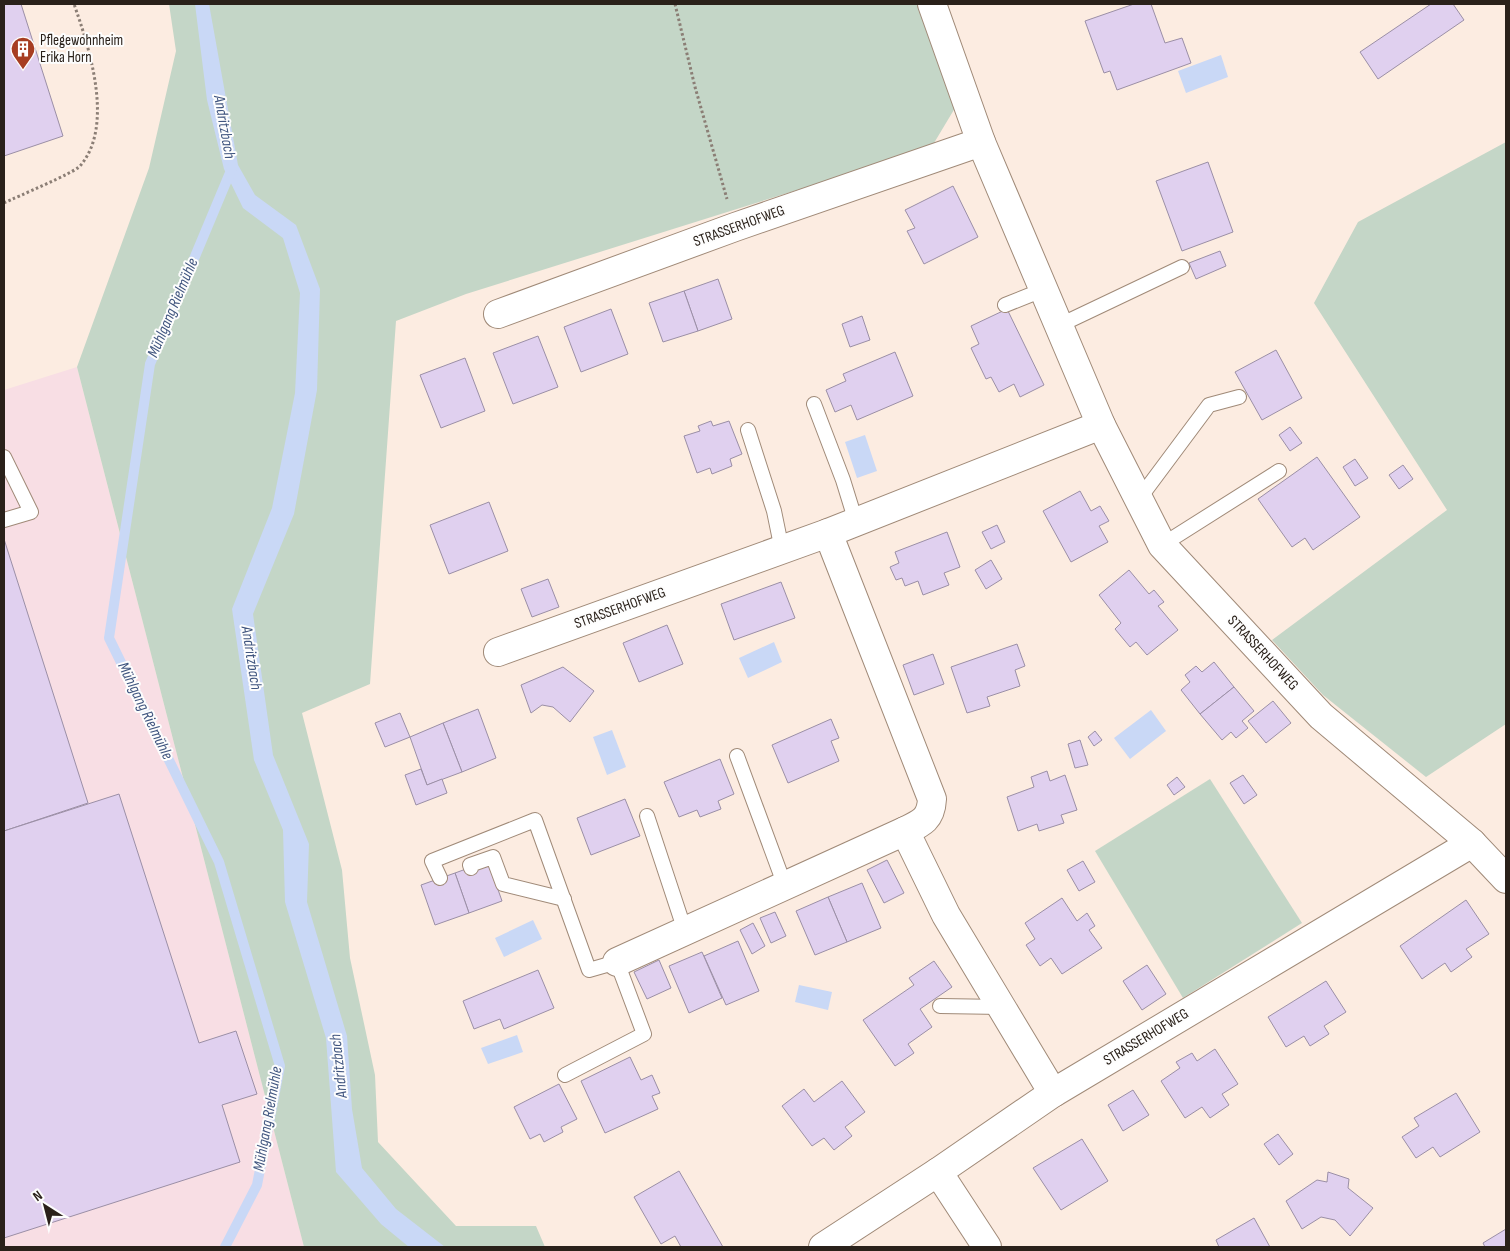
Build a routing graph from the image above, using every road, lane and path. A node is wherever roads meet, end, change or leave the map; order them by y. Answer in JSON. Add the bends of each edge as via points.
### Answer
{"nodes":[{"id":1,"x":74,"y":4,"type":"edge"},
{"id":2,"x":675,"y":4,"type":"edge"},
{"id":3,"x":932,"y":4,"type":"edge"},
{"id":4,"x":981,"y":142,"type":"junction"},
{"id":5,"x":4,"y":203,"type":"edge"},
{"id":6,"x":735,"y":227,"type":"junction"},
{"id":7,"x":1182,"y":268,"type":"dead end"},
{"id":8,"x":1045,"y":290,"type":"junction"},
{"id":9,"x":1005,"y":305,"type":"dead end"},
{"id":10,"x":498,"y":314,"type":"dead end"},
{"id":11,"x":1060,"y":325,"type":"junction"},
{"id":12,"x":1239,"y":397,"type":"dead end"},
{"id":13,"x":814,"y":404,"type":"dead end"},
{"id":14,"x":1101,"y":425,"type":"junction"},
{"id":15,"x":748,"y":430,"type":"dead end"},
{"id":16,"x":4,"y":457,"type":"edge"},
{"id":17,"x":1279,"y":471,"type":"dead end"},
{"id":18,"x":1139,"y":499,"type":"junction"},
{"id":19,"x":4,"y":520,"type":"edge"},
{"id":20,"x":856,"y":522,"type":"junction"},
{"id":21,"x":828,"y":533,"type":"junction"},
{"id":22,"x":1162,"y":545,"type":"junction"},
{"id":23,"x":782,"y":550,"type":"junction"},
{"id":24,"x":498,"y":652,"type":"dead end"},
{"id":25,"x":736,"y":756,"type":"dead end"},
{"id":26,"x":647,"y":816,"type":"dead end"},
{"id":27,"x":905,"y":831,"type":"junction"},
{"id":28,"x":1472,"y":843,"type":"junction"},
{"id":29,"x":470,"y":868,"type":"dead end"},
{"id":30,"x":440,"y":878,"type":"dead end"},
{"id":31,"x":1506,"y":879,"type":"edge"},
{"id":32,"x":785,"y":886,"type":"junction"},
{"id":33,"x":564,"y":899,"type":"junction"},
{"id":34,"x":685,"y":931,"type":"junction"},
{"id":35,"x":617,"y":962,"type":"junction"},
{"id":36,"x":940,"y":1006,"type":"dead end"},
{"id":37,"x":1002,"y":1007,"type":"junction"},
{"id":38,"x":565,"y":1075,"type":"dead end"},
{"id":39,"x":1053,"y":1093,"type":"junction"},
{"id":40,"x":938,"y":1172,"type":"junction"},
{"id":41,"x":823,"y":1247,"type":"edge"},
{"id":42,"x":986,"y":1247,"type":"edge"}],
"edges":[{"from":1,"to":5,"type":"path","via":[[88,45],[99,118],[91,146],[79,167]]},
{"from":2,"to":6,"type":"path"},
{"from":3,"to":4,"type":"street","name":"STRASSERHOFWEG"},
{"from":4,"to":6,"type":"street","name":"STRASSERHOFWEG"},
{"from":4,"to":8,"type":"street","name":"STRASSERHOFWEG"},
{"from":6,"to":10,"type":"street","name":"STRASSERHOFWEG"},
{"from":7,"to":11,"type":"lane"},
{"from":8,"to":9,"type":"lane"},
{"from":8,"to":11,"type":"street","name":"STRASSERHOFWEG"},
{"from":11,"to":14,"type":"street","name":"STRASSERHOFWEG"},
{"from":12,"to":18,"type":"lane","via":[[1209,405]]},
{"from":13,"to":20,"type":"lane"},
{"from":14,"to":18,"type":"street","name":"STRASSERHOFWEG"},
{"from":14,"to":20,"type":"street","name":"STRASSERHOFWEG"},
{"from":15,"to":23,"type":"lane","via":[[774,511]]},
{"from":16,"to":19,"type":"lane","via":[[31,512]]},
{"from":17,"to":22,"type":"lane"},
{"from":18,"to":22,"type":"street","name":"STRASSERHOFWEG"},
{"from":20,"to":21,"type":"street","name":"STRASSERHOFWEG"},
{"from":21,"to":23,"type":"street","name":"STRASSERHOFWEG"},
{"from":21,"to":27,"type":"street","via":[[932,799],[931,812],[921,824]]},
{"from":22,"to":28,"type":"street","name":"STRASSERHOFWEG","via":[[1321,716]]},
{"from":23,"to":24,"type":"street","name":"STRASSERHOFWEG"},
{"from":25,"to":32,"type":"lane"},
{"from":26,"to":34,"type":"lane"},
{"from":27,"to":32,"type":"street"},
{"from":27,"to":37,"type":"street","via":[[946,915]]},
{"from":28,"to":31,"type":"street","name":"STRASSERHOFWEG"},
{"from":28,"to":39,"type":"street","name":"STRASSERHOFWEG"},
{"from":29,"to":33,"type":"lane","via":[[470,865],[493,857],[503,884]]},
{"from":30,"to":33,"type":"lane","via":[[432,860],[535,820]]},
{"from":32,"to":34,"type":"street"},
{"from":33,"to":35,"type":"lane","via":[[589,970]]},
{"from":34,"to":35,"type":"street"},
{"from":35,"to":38,"type":"lane","via":[[644,1034]]},
{"from":36,"to":37,"type":"lane"},
{"from":37,"to":39,"type":"street"},
{"from":39,"to":40,"type":"street","name":"STRASSERHOFWEG"},
{"from":40,"to":41,"type":"street","name":"STRASSERHOFWEG"},
{"from":40,"to":42,"type":"street"}]}
